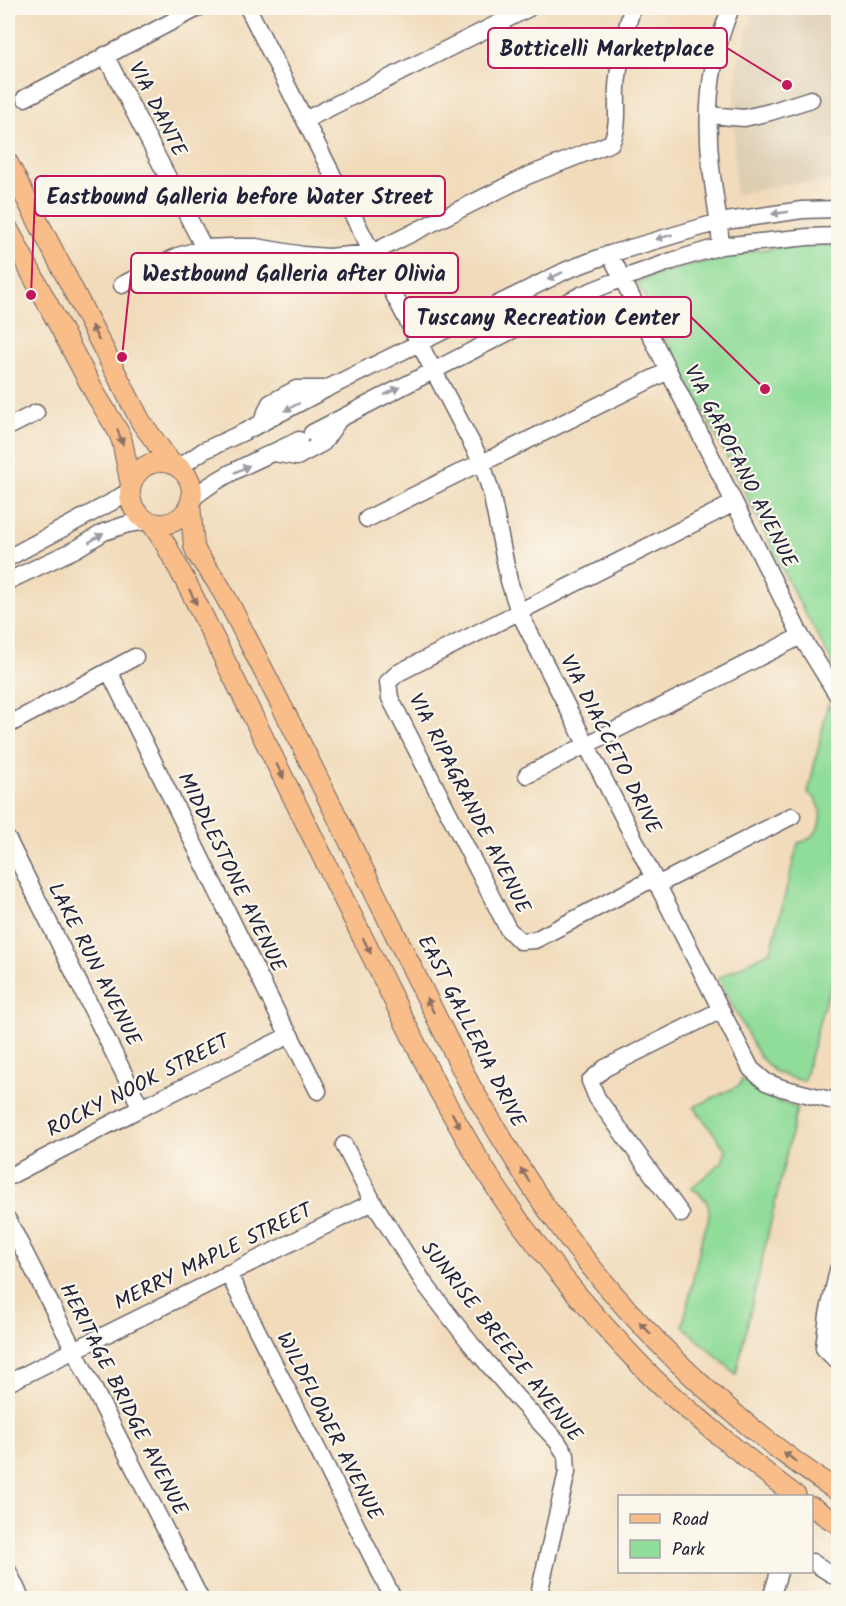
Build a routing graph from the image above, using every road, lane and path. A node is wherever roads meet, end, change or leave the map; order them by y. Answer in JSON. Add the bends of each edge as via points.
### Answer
{"nodes":[{"id":1,"x":198,"y":8,"type":"edge"},
{"id":2,"x":248,"y":8,"type":"edge"},
{"id":3,"x":530,"y":8,"type":"edge"},
{"id":4,"x":632,"y":8,"type":"edge"},
{"id":5,"x":731,"y":8,"type":"edge"},
{"id":6,"x":105,"y":55,"type":"junction"},
{"id":7,"x":25,"y":98,"type":"dead end"},
{"id":8,"x":811,"y":99,"type":"dead end"},
{"id":9,"x":709,"y":115,"type":"junction"},
{"id":10,"x":305,"y":120,"type":"junction"},
{"id":11,"x":8,"y":163,"type":"edge"},
{"id":12,"x":838,"y":209,"type":"edge"},
{"id":13,"x":719,"y":222,"type":"junction"},
{"id":14,"x":8,"y":229,"type":"edge"},
{"id":15,"x":838,"y":236,"type":"edge"},
{"id":16,"x":721,"y":246,"type":"junction"},
{"id":17,"x":204,"y":248,"type":"junction"},
{"id":18,"x":372,"y":253,"type":"junction"},
{"id":19,"x":610,"y":254,"type":"junction"},
{"id":20,"x":621,"y":279,"type":"junction"},
{"id":21,"x":122,"y":285,"type":"dead end"},
{"id":22,"x":419,"y":344,"type":"junction"},
{"id":23,"x":434,"y":369,"type":"junction"},
{"id":24,"x":668,"y":371,"type":"junction"},
{"id":25,"x":36,"y":413,"type":"dead end"},
{"id":26,"x":340,"y":418,"type":"junction"},
{"id":27,"x":8,"y":427,"type":"edge"},
{"id":28,"x":274,"y":453,"type":"junction"},
{"id":29,"x":482,"y":464,"type":"junction"},
{"id":30,"x":174,"y":465,"type":"junction"},
{"id":31,"x":130,"y":486,"type":"junction"},
{"id":32,"x":191,"y":502,"type":"junction"},
{"id":33,"x":734,"y":503,"type":"junction"},
{"id":34,"x":367,"y":519,"type":"dead end"},
{"id":35,"x":149,"y":522,"type":"junction"},
{"id":36,"x":8,"y":558,"type":"edge"},
{"id":37,"x":8,"y":581,"type":"edge"},
{"id":38,"x":519,"y":612,"type":"junction"},
{"id":39,"x":801,"y":636,"type":"junction"},
{"id":40,"x":135,"y":657,"type":"dead end"},
{"id":41,"x":109,"y":671,"type":"junction"},
{"id":42,"x":838,"y":696,"type":"edge"},
{"id":43,"x":8,"y":725,"type":"edge"},
{"id":44,"x":586,"y":745,"type":"junction"},
{"id":45,"x":527,"y":775,"type":"dead end"},
{"id":46,"x":792,"y":816,"type":"dead end"},
{"id":47,"x":8,"y":840,"type":"edge"},
{"id":48,"x":656,"y":881,"type":"junction"},
{"id":49,"x":721,"y":1010,"type":"junction"},
{"id":50,"x":290,"y":1035,"type":"junction"},
{"id":51,"x":318,"y":1091,"type":"dead end"},
{"id":52,"x":838,"y":1102,"type":"edge"},
{"id":53,"x":141,"y":1108,"type":"junction"},
{"id":54,"x":344,"y":1145,"type":"dead end"},
{"id":55,"x":8,"y":1177,"type":"edge"},
{"id":56,"x":373,"y":1202,"type":"junction"},
{"id":57,"x":681,"y":1214,"type":"dead end"},
{"id":58,"x":8,"y":1220,"type":"edge"},
{"id":59,"x":838,"y":1270,"type":"edge"},
{"id":60,"x":228,"y":1274,"type":"junction"},
{"id":61,"x":75,"y":1350,"type":"junction"},
{"id":62,"x":838,"y":1362,"type":"edge"},
{"id":63,"x":8,"y":1383,"type":"edge"},
{"id":64,"x":838,"y":1491,"type":"edge"},
{"id":65,"x":793,"y":1495,"type":"edge"},
{"id":66,"x":813,"y":1508,"type":"edge"},
{"id":67,"x":838,"y":1524,"type":"edge"},
{"id":68,"x":813,"y":1563,"type":"edge"},
{"id":69,"x":8,"y":1571,"type":"edge"},
{"id":70,"x":778,"y":1573,"type":"edge"},
{"id":71,"x":838,"y":1578,"type":"edge"},
{"id":72,"x":21,"y":1599,"type":"edge"},
{"id":73,"x":200,"y":1599,"type":"edge"},
{"id":74,"x":393,"y":1599,"type":"edge"},
{"id":75,"x":538,"y":1599,"type":"edge"},
{"id":76,"x":771,"y":1599,"type":"edge"}],
"edges":[{"from":1,"to":6,"type":"street"},
{"from":2,"to":10,"type":"street","name":"VIA DIACCETO DRIVE"},
{"from":3,"to":10,"type":"street"},
{"from":4,"to":18,"type":"street","via":[[622,46],[616,132],[611,143],[527,176]]},
{"from":5,"to":9,"type":"street","via":[[721,30]]},
{"from":6,"to":7,"type":"street"},
{"from":6,"to":17,"type":"street","name":"VIA DANTE"},
{"from":8,"to":9,"type":"street","via":[[744,118]]},
{"from":9,"to":13,"type":"street"},
{"from":10,"to":18,"type":"street","name":"VIA DIACCETO DRIVE"},
{"from":30,"to":11,"type":"main road","one_way":true,"via":[[141,422]]},
{"from":12,"to":13,"type":"street","one_way":true},
{"from":13,"to":16,"type":"street"},
{"from":13,"to":19,"type":"street","one_way":true},
{"from":14,"to":31,"type":"main road","one_way":true,"via":[[118,431]]},
{"from":15,"to":16,"type":"street"},
{"from":16,"to":20,"type":"street"},
{"from":17,"to":18,"type":"street","via":[[256,247],[328,257]]},
{"from":17,"to":21,"type":"street","via":[[178,256]]},
{"from":18,"to":22,"type":"street","name":"VIA DIACCETO DRIVE"},
{"from":19,"to":20,"type":"street","name":"VIA GAROFANO AVENUE"},
{"from":19,"to":22,"type":"street","one_way":true,"via":[[567,270]]},
{"from":20,"to":23,"type":"street"},
{"from":20,"to":24,"type":"street","name":"VIA GAROFANO AVENUE"},
{"from":22,"to":23,"type":"street","name":"VIA DIACCETO DRIVE"},
{"from":22,"to":30,"type":"street","one_way":true,"via":[[326,390],[296,389],[270,403],[261,424]]},
{"from":26,"to":23,"type":"street","one_way":true},
{"from":23,"to":29,"type":"street","name":"VIA DIACCETO DRIVE"},
{"from":24,"to":29,"type":"street"},
{"from":24,"to":33,"type":"street","name":"VIA GAROFANO AVENUE"},
{"from":25,"to":27,"type":"street"},
{"from":26,"to":28,"type":"street"},
{"from":26,"to":28,"type":"street","via":[[323,443],[297,457]]},
{"from":32,"to":28,"type":"street","one_way":true,"via":[[211,484]]},
{"from":29,"to":34,"type":"street"},
{"from":29,"to":38,"type":"street","name":"VIA DIACCETO DRIVE","via":[[508,581]]},
{"from":30,"to":31,"type":"main road","via":[[154,462],[144,466]]},
{"from":30,"to":32,"type":"main road","via":[[188,478]]},
{"from":31,"to":35,"type":"main road","via":[[130,502],[142,519]]},
{"from":31,"to":36,"type":"street","via":[[110,503]]},
{"from":32,"to":35,"type":"main road","via":[[182,517],[172,522]]},
{"from":64,"to":32,"type":"main road","name":"EAST GALLERIA DRIVE","one_way":true,"via":[[739,1417],[646,1329],[589,1264],[524,1175],[470,1085],[246,636],[197,554]]},
{"from":33,"to":38,"type":"street"},
{"from":33,"to":39,"type":"street","name":"VIA GAROFANO AVENUE"},
{"from":37,"to":35,"type":"street","one_way":true,"via":[[104,532]]},
{"from":35,"to":65,"type":"main road","one_way":true,"via":[[193,596],[438,1089],[494,1184],[560,1275],[654,1378]]},
{"from":38,"to":44,"type":"street","name":"VIA DIACCETO DRIVE"},
{"from":38,"to":48,"type":"street","name":"VIA RIPAGRANDE AVENUE","via":[[398,673],[388,682],[390,698],[508,929],[520,941],[535,940]]},
{"from":39,"to":42,"type":"street","name":"VIA GAROFANO AVENUE"},
{"from":39,"to":44,"type":"street"},
{"from":40,"to":41,"type":"street"},
{"from":41,"to":43,"type":"street"},
{"from":41,"to":50,"type":"street","name":"MIDDLESTONE AVENUE"},
{"from":44,"to":45,"type":"street"},
{"from":44,"to":48,"type":"street","name":"VIA DIACCETO DRIVE"},
{"from":46,"to":48,"type":"street"},
{"from":47,"to":53,"type":"street","name":"LAKE RUN AVENUE"},
{"from":48,"to":49,"type":"street","name":"VIA DIACCETO DRIVE"},
{"from":49,"to":52,"type":"street","name":"VIA DIACCETO DRIVE","via":[[751,1069],[766,1082]]},
{"from":49,"to":57,"type":"street","via":[[605,1068],[590,1081],[597,1098]]},
{"from":50,"to":51,"type":"street","name":"MIDDLESTONE AVENUE"},
{"from":50,"to":53,"type":"street","name":"ROCKY NOOK STREET"},
{"from":53,"to":55,"type":"street","name":"ROCKY NOOK STREET"},
{"from":54,"to":56,"type":"street","name":"SUNRISE BREEZE AVENUE"},
{"from":56,"to":60,"type":"street","name":"MERRY MAPLE STREET"},
{"from":56,"to":75,"type":"street","name":"SUNRISE BREEZE AVENUE","via":[[424,1283],[566,1455],[567,1472]]},
{"from":58,"to":61,"type":"street","name":"HERITAGE BRIDGE AVENUE"},
{"from":59,"to":62,"type":"street","via":[[824,1348]]},
{"from":60,"to":61,"type":"street","name":"MERRY MAPLE STREET"},
{"from":60,"to":74,"type":"street","name":"WILDFLOWER AVENUE"},
{"from":61,"to":63,"type":"street","name":"MERRY MAPLE STREET"},
{"from":61,"to":73,"type":"street","name":"HERITAGE BRIDGE AVENUE"},
{"from":66,"to":67,"type":"main road"},
{"from":68,"to":71,"type":"street"},
{"from":69,"to":72,"type":"street"},
{"from":70,"to":76,"type":"street"}]}
